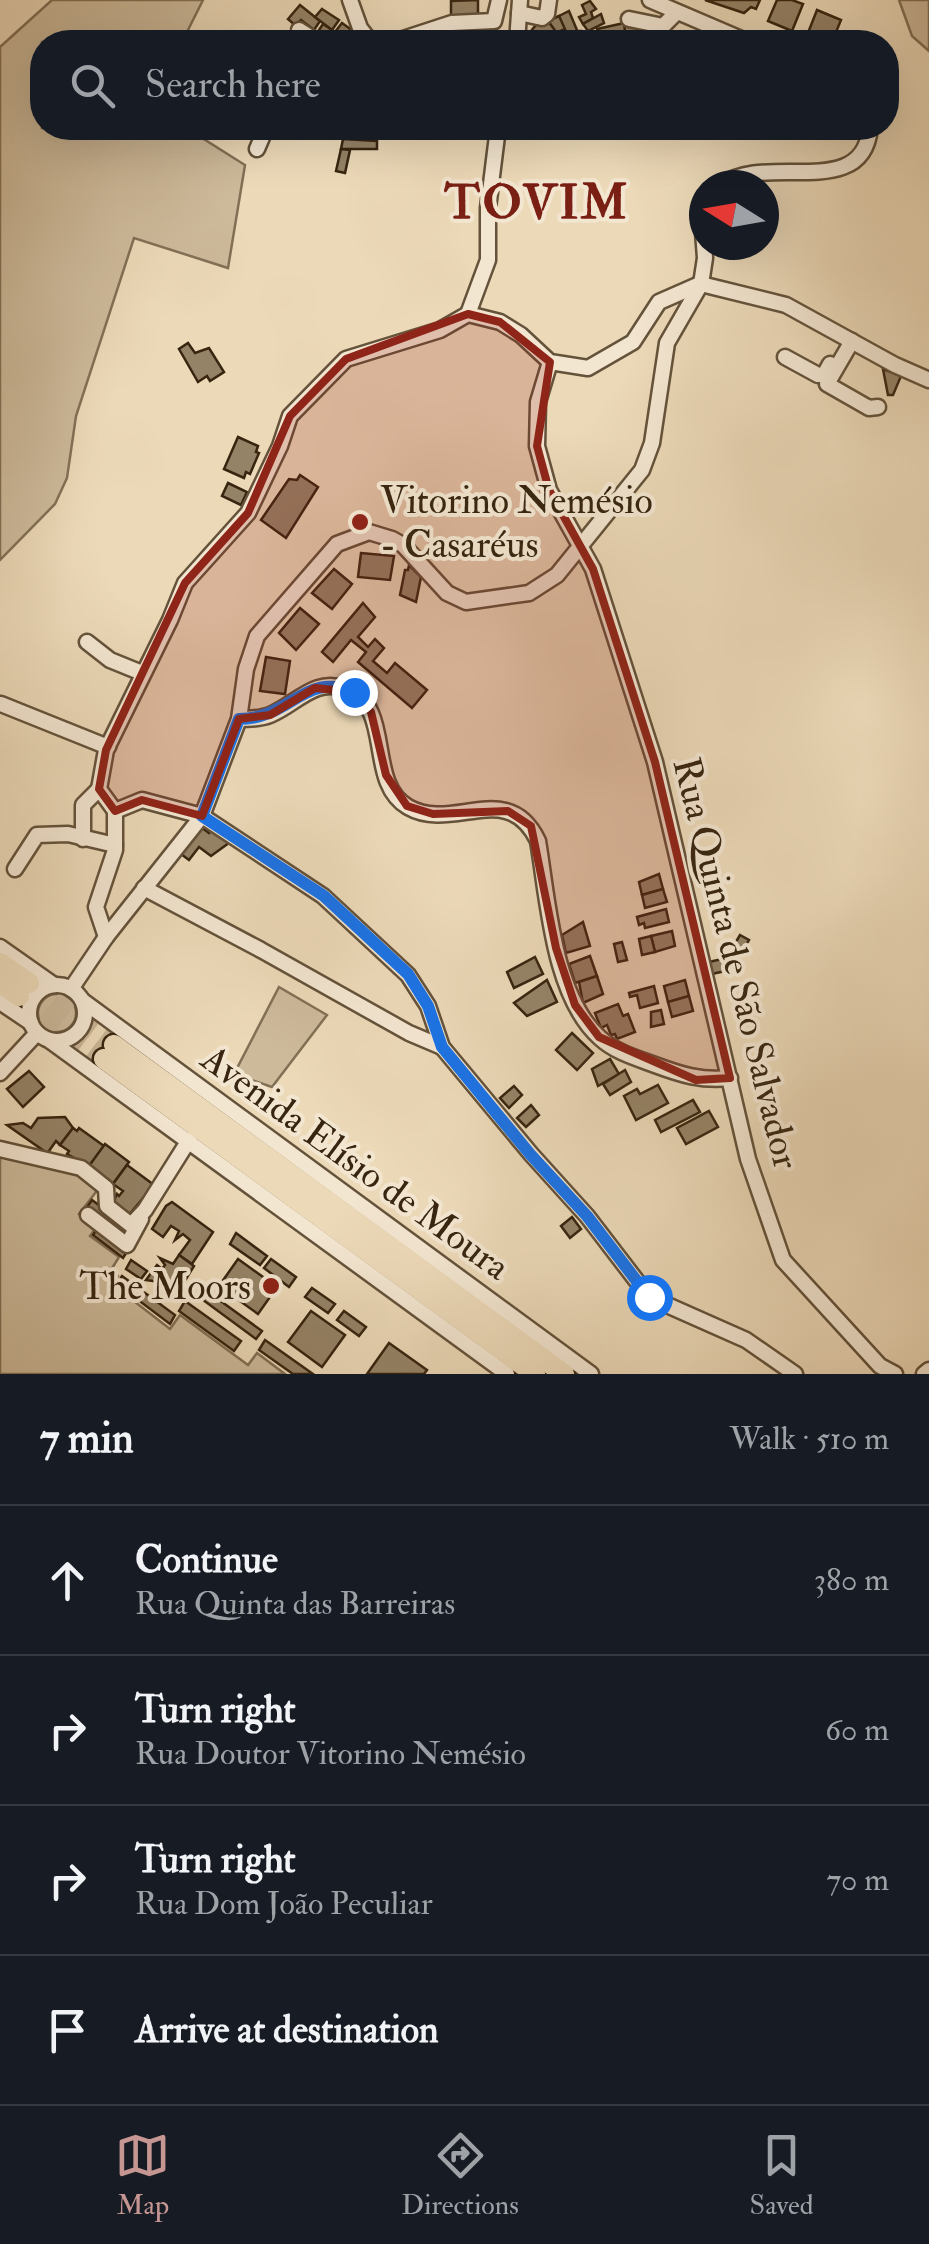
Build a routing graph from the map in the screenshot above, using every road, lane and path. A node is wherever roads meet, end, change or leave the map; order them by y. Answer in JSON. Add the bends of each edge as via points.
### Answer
{"nodes":[{"id":1,"x":350,"y":0,"type":"edge"},
{"id":2,"x":499,"y":0,"type":"edge"},
{"id":3,"x":550,"y":0,"type":"edge"},
{"id":4,"x":650,"y":0,"type":"edge"},
{"id":5,"x":520,"y":6,"type":"edge"},
{"id":6,"x":676,"y":13,"type":"junction"},
{"id":7,"x":630,"y":18,"type":"dead end"},
{"id":8,"x":362,"y":30,"type":"edge"},
{"id":9,"x":431,"y":30,"type":"edge"},
{"id":10,"x":718,"y":30,"type":"edge"},
{"id":11,"x":261,"y":140,"type":"edge"},
{"id":12,"x":496,"y":140,"type":"edge"},
{"id":13,"x":866,"y":140,"type":"edge"},
{"id":14,"x":257,"y":148,"type":"dead end"},
{"id":15,"x":779,"y":172,"type":"edge"},
{"id":16,"x":705,"y":260,"type":"edge"},
{"id":17,"x":701,"y":284,"type":"junction"},
{"id":18,"x":468,"y":314,"type":"junction"},
{"id":19,"x":849,"y":339,"type":"junction"},
{"id":20,"x":786,"y":357,"type":"dead end"},
{"id":21,"x":550,"y":362,"type":"junction"},
{"id":22,"x":929,"y":380,"type":"edge"},
{"id":23,"x":878,"y":407,"type":"dead end"},
{"id":24,"x":580,"y":546,"type":"junction"},
{"id":25,"x":88,"y":642,"type":"dead end"},
{"id":26,"x":142,"y":673,"type":"junction"},
{"id":27,"x":1,"y":704,"type":"edge"},
{"id":28,"x":239,"y":719,"type":"junction"},
{"id":29,"x":108,"y":746,"type":"junction"},
{"id":30,"x":99,"y":788,"type":"junction"},
{"id":31,"x":115,"y":811,"type":"junction"},
{"id":32,"x":202,"y":816,"type":"junction"},
{"id":33,"x":83,"y":839,"type":"junction"},
{"id":34,"x":115,"y":845,"type":"junction"},
{"id":35,"x":15,"y":870,"type":"dead end"},
{"id":36,"x":144,"y":888,"type":"junction"},
{"id":37,"x":106,"y":937,"type":"junction"},
{"id":38,"x":0,"y":947,"type":"edge"},
{"id":39,"x":0,"y":963,"type":"edge"},
{"id":40,"x":0,"y":983,"type":"edge"},
{"id":41,"x":54,"y":985,"type":"junction"},
{"id":42,"x":71,"y":988,"type":"junction"},
{"id":43,"x":16,"y":993,"type":"edge"},
{"id":44,"x":82,"y":1001,"type":"junction"},
{"id":45,"x":39,"y":1032,"type":"junction"},
{"id":46,"x":442,"y":1047,"type":"junction"},
{"id":47,"x":0,"y":1073,"type":"edge"},
{"id":48,"x":730,"y":1078,"type":"junction"},
{"id":49,"x":189,"y":1140,"type":"junction"},
{"id":50,"x":0,"y":1149,"type":"edge"},
{"id":51,"x":146,"y":1210,"type":"junction"},
{"id":52,"x":88,"y":1215,"type":"dead end"},
{"id":53,"x":882,"y":1370,"type":"edge"},
{"id":54,"x":507,"y":1374,"type":"edge"},
{"id":55,"x":536,"y":1374,"type":"edge"},
{"id":56,"x":564,"y":1374,"type":"edge"},
{"id":57,"x":590,"y":1374,"type":"edge"},
{"id":58,"x":796,"y":1374,"type":"edge"},
{"id":59,"x":895,"y":1374,"type":"edge"}],
"edges":[{"from":1,"to":8,"type":"street"},
{"from":2,"to":9,"type":"street","via":[[494,20]]},
{"from":3,"to":5,"type":"street","via":[[542,18]]},
{"from":4,"to":6,"type":"street"},
{"from":6,"to":7,"type":"street","via":[[664,26]]},
{"from":6,"to":10,"type":"street"},
{"from":11,"to":14,"type":"street"},
{"from":12,"to":18,"type":"street","via":[[488,260]]},
{"from":13,"to":15,"type":"street","via":[[863,151],[838,169]]},
{"from":16,"to":17,"type":"street"},
{"from":17,"to":19,"type":"street","via":[[786,305]]},
{"from":17,"to":21,"type":"street","via":[[658,302],[632,342],[598,366]]},
{"from":17,"to":24,"type":"street","via":[[667,343],[649,457]]},
{"from":18,"to":21,"type":"street","via":[[500,322]]},
{"from":18,"to":26,"type":"street","via":[[440,330],[346,358],[290,416],[248,513],[185,583]]},
{"from":19,"to":20,"type":"street","via":[[824,375]]},
{"from":19,"to":22,"type":"street"},
{"from":19,"to":23,"type":"street","via":[[827,384]]},
{"from":21,"to":24,"type":"street","name":"Rua Quinta de São Salvador","via":[[538,402],[537,446],[549,490]]},
{"from":24,"to":28,"type":"street","via":[[557,574],[529,592],[466,602],[447,593],[392,538],[368,532],[337,544],[257,636]]},
{"from":24,"to":48,"type":"street","name":"Rua Quinta de São Salvador","via":[[593,568],[655,762]]},
{"from":25,"to":26,"type":"street"},
{"from":26,"to":29,"type":"street"},
{"from":27,"to":29,"type":"street"},
{"from":28,"to":32,"type":"street"},
{"from":28,"to":48,"type":"street","via":[[270,715],[327,685],[354,692],[371,712],[397,799],[433,814],[508,810],[531,826],[556,948],[576,1005],[599,1037],[696,1080]]},
{"from":29,"to":30,"type":"street"},
{"from":30,"to":31,"type":"street"},
{"from":30,"to":33,"type":"street","via":[[83,805]]},
{"from":31,"to":32,"type":"street","via":[[142,800]]},
{"from":31,"to":34,"type":"street"},
{"from":32,"to":36,"type":"street"},
{"from":32,"to":46,"type":"street","via":[[324,896],[384,950],[428,1006]]},
{"from":33,"to":34,"type":"street"},
{"from":33,"to":35,"type":"street","via":[[37,835]]},
{"from":34,"to":37,"type":"street","via":[[96,907]]},
{"from":36,"to":37,"type":"street"},
{"from":36,"to":46,"type":"street"},
{"from":37,"to":42,"type":"street"},
{"from":38,"to":41,"type":"street"},
{"from":39,"to":43,"type":"highway"},
{"from":40,"to":43,"type":"highway"},
{"from":41,"to":42,"type":"street"},
{"from":41,"to":45,"type":"street","via":[[38,992],[30,1006]]},
{"from":42,"to":44,"type":"street"},
{"from":43,"to":45,"type":"street"},
{"from":44,"to":45,"type":"street","via":[[81,1028],[67,1040]]},
{"from":44,"to":57,"type":"street","name":"Avenida Elísio de Moura"},
{"from":45,"to":47,"type":"street"},
{"from":45,"to":49,"type":"street"},
{"from":46,"to":58,"type":"street","via":[[649,1297],[746,1340]]},
{"from":48,"to":53,"type":"street","name":"Rua Quinta de São Salvador","via":[[748,1159],[783,1260]]},
{"from":49,"to":51,"type":"street"},
{"from":49,"to":54,"type":"street"},
{"from":50,"to":51,"type":"street","via":[[81,1168],[106,1188],[107,1206],[131,1225]]},
{"from":51,"to":52,"type":"street","via":[[127,1245]]},
{"from":53,"to":59,"type":"street","name":"Rua Quinta de São Salvador"},
{"from":55,"to":56,"type":"highway","via":[[109,1052]]}]}
